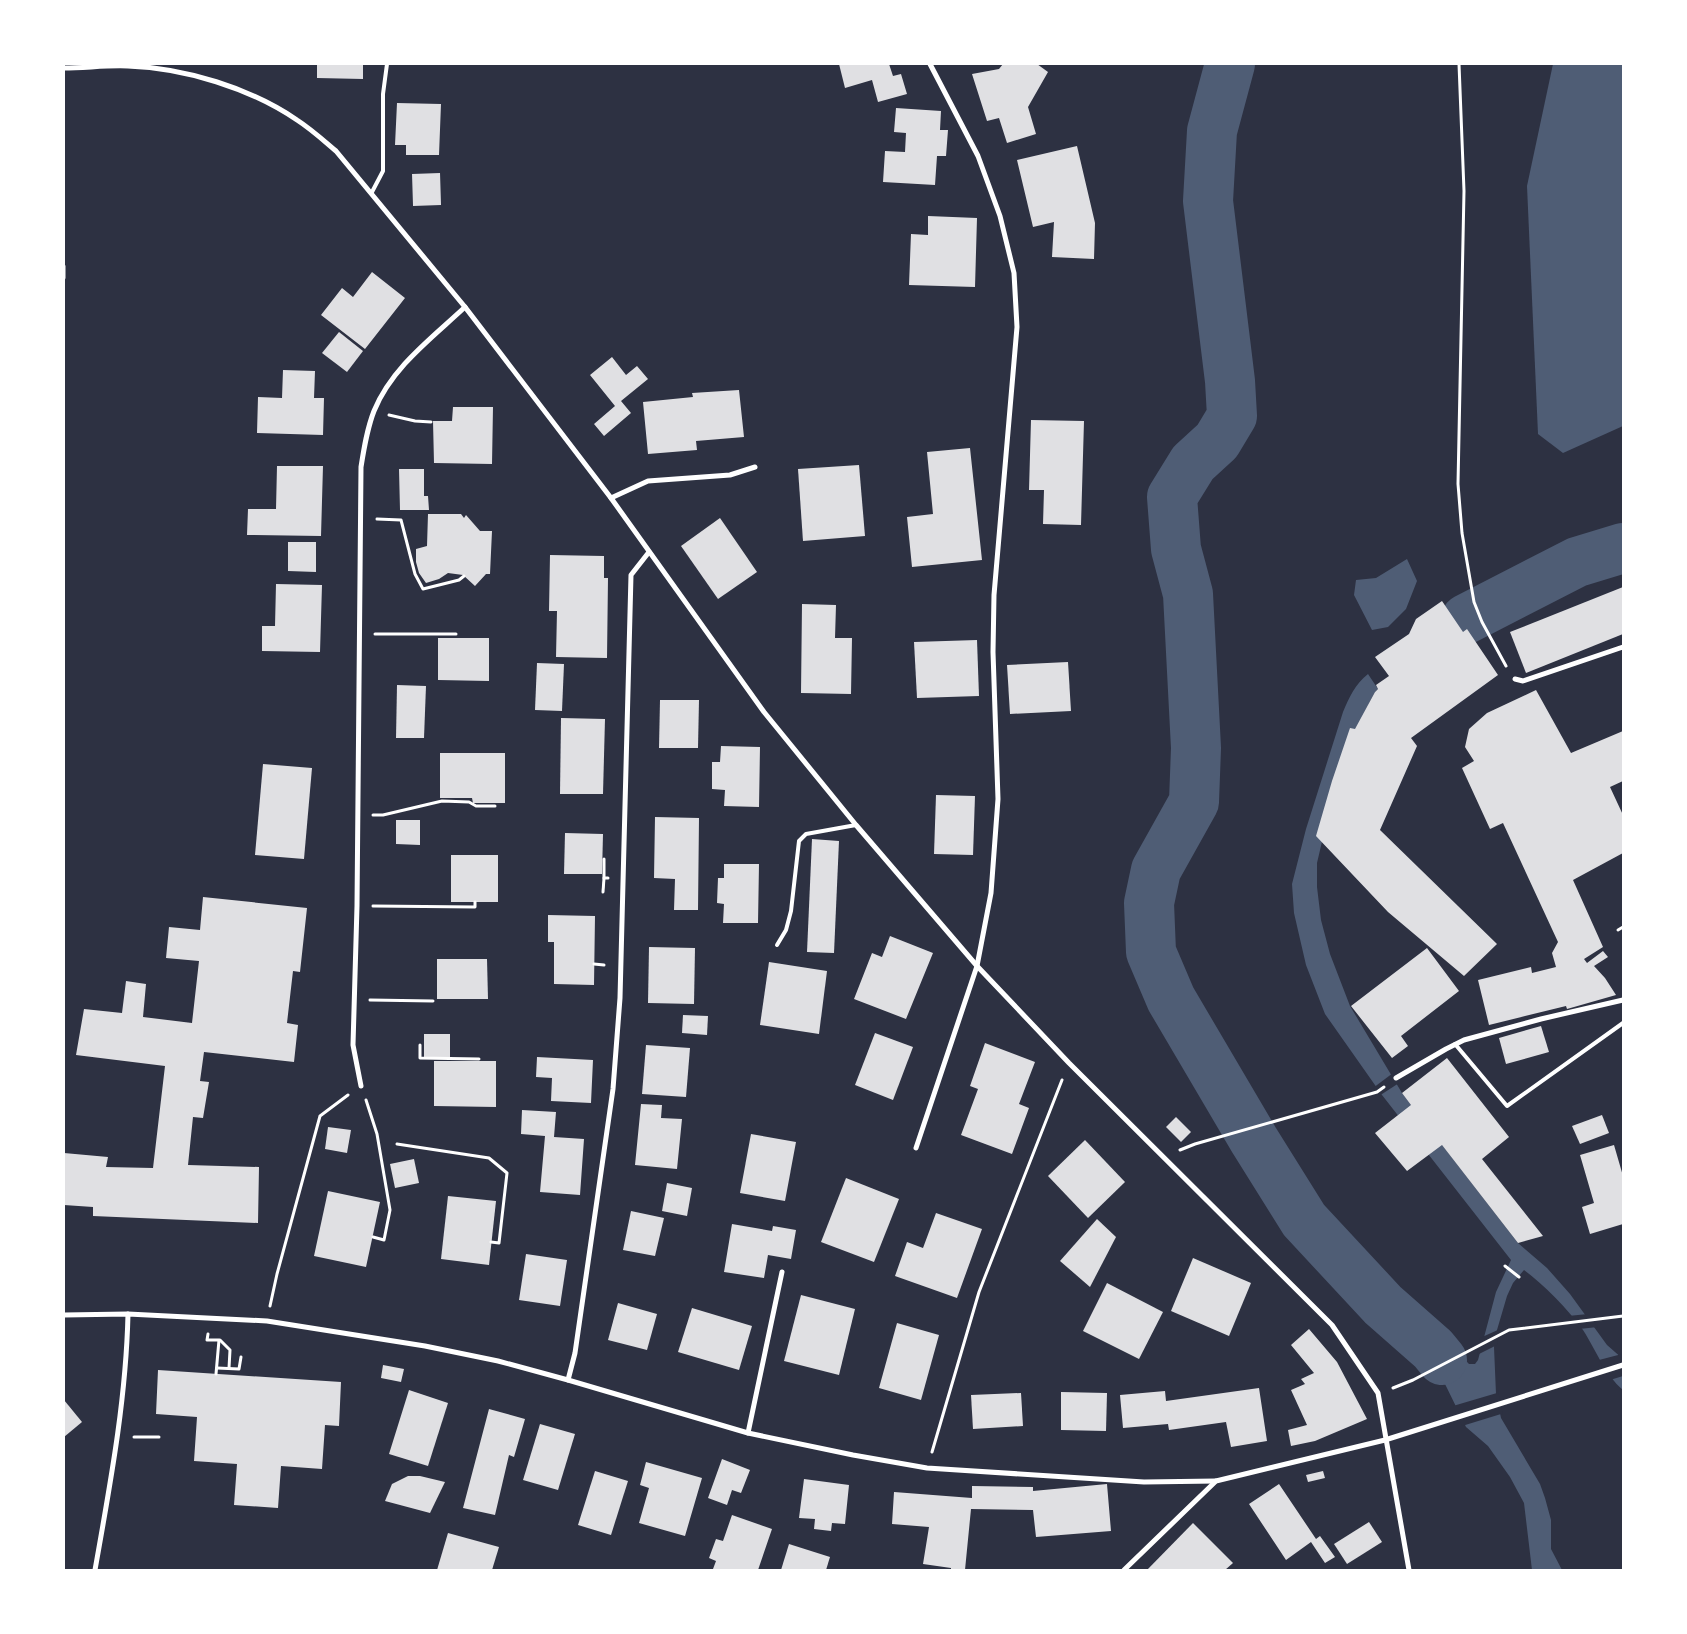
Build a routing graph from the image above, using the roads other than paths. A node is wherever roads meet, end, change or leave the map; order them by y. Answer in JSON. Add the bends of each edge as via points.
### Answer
{"nodes":[{"id":1,"x":387,"y":64,"type":"edge"},
{"id":2,"x":930,"y":64,"type":"edge"},
{"id":3,"x":64,"y":68,"type":"edge"},
{"id":4,"x":372,"y":192,"type":"junction"},
{"id":5,"x":465,"y":307,"type":"junction"},
{"id":6,"x":755,"y":467,"type":"dead end"},
{"id":7,"x":611,"y":498,"type":"junction"},
{"id":8,"x":649,"y":552,"type":"junction"},
{"id":9,"x":1623,"y":646,"type":"edge"},
{"id":10,"x":1515,"y":679,"type":"road end"},
{"id":11,"x":856,"y":825,"type":"junction"},
{"id":12,"x":777,"y":945,"type":"dead end"},
{"id":13,"x":977,"y":966,"type":"junction"},
{"id":14,"x":1623,"y":1000,"type":"edge"},
{"id":15,"x":1623,"y":1023,"type":"edge"},
{"id":16,"x":1455,"y":1044,"type":"junction"},
{"id":17,"x":1396,"y":1078,"type":"road end"},
{"id":18,"x":361,"y":1086,"type":"road end"},
{"id":19,"x":916,"y":1148,"type":"dead end"},
{"id":20,"x":782,"y":1272,"type":"dead end"},
{"id":21,"x":128,"y":1314,"type":"junction"},
{"id":22,"x":64,"y":1315,"type":"edge"},
{"id":23,"x":1623,"y":1365,"type":"edge"},
{"id":24,"x":568,"y":1380,"type":"junction"},
{"id":25,"x":748,"y":1433,"type":"junction"},
{"id":26,"x":1385,"y":1440,"type":"junction"},
{"id":27,"x":1216,"y":1481,"type":"junction"},
{"id":28,"x":95,"y":1570,"type":"edge"},
{"id":29,"x":1124,"y":1570,"type":"edge"},
{"id":30,"x":1409,"y":1570,"type":"edge"}],
"edges":[{"from":1,"to":4,"type":"lane","via":[[383,94],[383,171]]},
{"from":2,"to":13,"type":"street","via":[[978,156],[1000,216],[1014,273],[1017,327],[994,595],[998,799],[991,893]]},
{"from":3,"to":4,"type":"street","via":[[127,66],[162,69],[224,85],[297,119],[336,151]]},
{"from":4,"to":5,"type":"street"},
{"from":5,"to":7,"type":"street"},
{"from":5,"to":18,"type":"street","via":[[404,364],[388,385],[374,411],[361,467],[353,1045]]},
{"from":6,"to":7,"type":"street","via":[[730,475],[648,481]]},
{"from":7,"to":8,"type":"street"},
{"from":8,"to":11,"type":"street","via":[[764,712]]},
{"from":8,"to":24,"type":"street","via":[[632,575],[620,998],[613,1088],[576,1353]]},
{"from":9,"to":10,"type":"street","via":[[1523,681]]},
{"from":11,"to":12,"type":"lane","via":[[806,834],[799,841],[791,911],[786,930]]},
{"from":11,"to":13,"type":"street"},
{"from":13,"to":19,"type":"street"},
{"from":13,"to":26,"type":"street","via":[[1069,1064],[1332,1325],[1378,1393]]},
{"from":14,"to":16,"type":"street"},
{"from":15,"to":16,"type":"lane","via":[[1507,1106]]},
{"from":16,"to":17,"type":"street"},
{"from":20,"to":25,"type":"street"},
{"from":21,"to":22,"type":"street"},
{"from":21,"to":24,"type":"street","via":[[267,1321],[425,1346]]},
{"from":21,"to":28,"type":"street","via":[[118,1436]]},
{"from":23,"to":26,"type":"street"},
{"from":24,"to":25,"type":"street"},
{"from":25,"to":27,"type":"street","via":[[928,1468],[1144,1482]]},
{"from":26,"to":27,"type":"street"},
{"from":26,"to":30,"type":"street"},
{"from":27,"to":29,"type":"street"}]}
